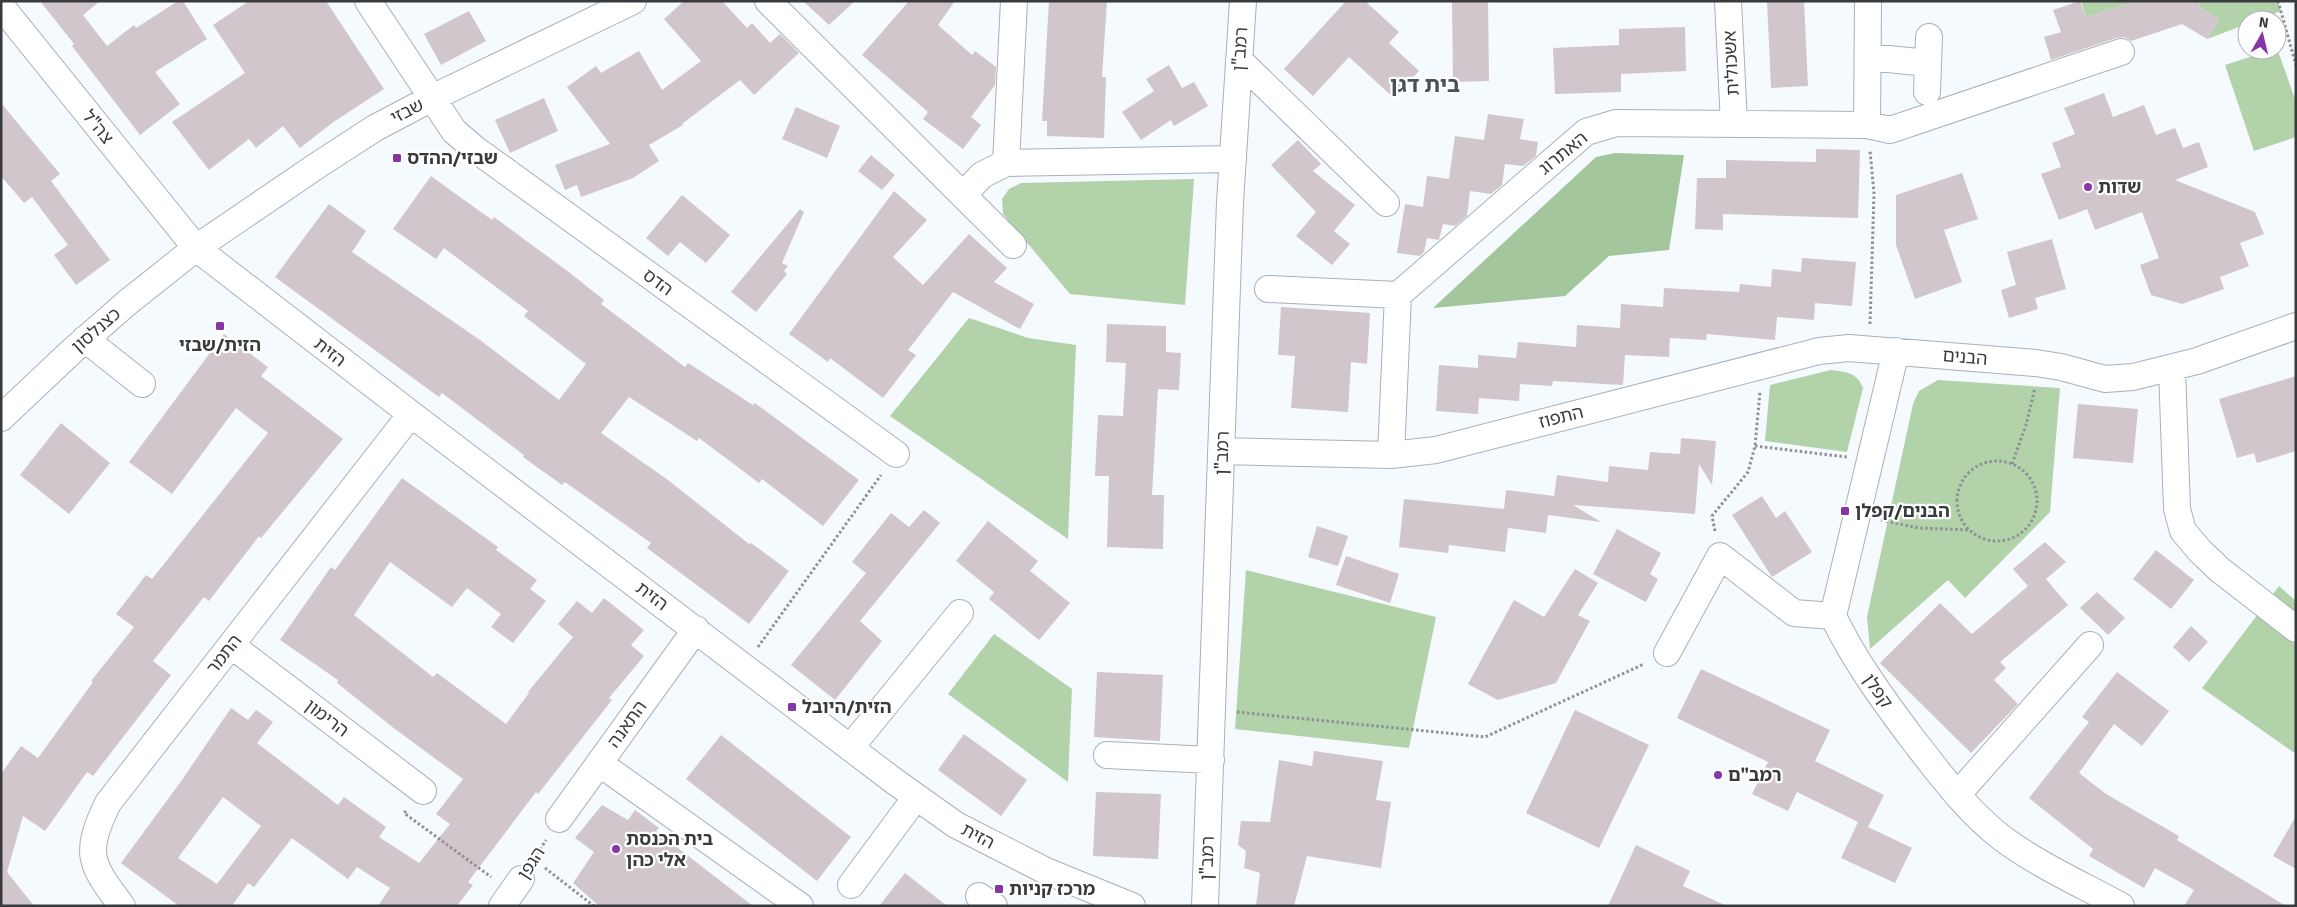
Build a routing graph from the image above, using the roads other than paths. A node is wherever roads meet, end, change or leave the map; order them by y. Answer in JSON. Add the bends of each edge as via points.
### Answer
{"nodes":[{"id":1,"x":368,"y":1,"type":"edge"},
{"id":2,"x":633,"y":1,"type":"edge"},
{"id":3,"x":768,"y":1,"type":"edge"},
{"id":4,"x":1014,"y":1,"type":"edge"},
{"id":5,"x":1243,"y":1,"type":"edge"},
{"id":6,"x":1728,"y":1,"type":"edge"},
{"id":7,"x":1868,"y":1,"type":"edge"},
{"id":8,"x":4,"y":15,"type":"edge"},
{"id":9,"x":1929,"y":37,"type":"dead end"},
{"id":10,"x":2121,"y":52,"type":"dead end"},
{"id":11,"x":1868,"y":57,"type":"junction"},
{"id":12,"x":1239,"y":60,"type":"junction"},
{"id":13,"x":1928,"y":62,"type":"junction"},
{"id":14,"x":1927,"y":92,"type":"dead end"},
{"id":15,"x":432,"y":98,"type":"junction"},
{"id":16,"x":1734,"y":124,"type":"junction"},
{"id":17,"x":1868,"y":125,"type":"junction"},
{"id":18,"x":1233,"y":159,"type":"junction"},
{"id":19,"x":1006,"y":163,"type":"junction"},
{"id":20,"x":963,"y":195,"type":"junction"},
{"id":21,"x":1386,"y":203,"type":"dead end"},
{"id":22,"x":1013,"y":246,"type":"dead end"},
{"id":23,"x":196,"y":248,"type":"junction"},
{"id":24,"x":1268,"y":289,"type":"dead end"},
{"id":25,"x":1398,"y":295,"type":"junction"},
{"id":26,"x":2296,"y":326,"type":"edge"},
{"id":27,"x":85,"y":339,"type":"junction"},
{"id":28,"x":1896,"y":351,"type":"junction"},
{"id":29,"x":2172,"y":368,"type":"junction"},
{"id":30,"x":142,"y":384,"type":"dead end"},
{"id":31,"x":411,"y":414,"type":"junction"},
{"id":32,"x":1,"y":418,"type":"edge"},
{"id":33,"x":1222,"y":451,"type":"junction"},
{"id":34,"x":896,"y":454,"type":"road end"},
{"id":35,"x":1391,"y":455,"type":"junction"},
{"id":36,"x":960,"y":613,"type":"dead end"},
{"id":37,"x":1833,"y":616,"type":"junction"},
{"id":38,"x":696,"y":629,"type":"junction"},
{"id":39,"x":2296,"y":629,"type":"edge"},
{"id":40,"x":231,"y":645,"type":"junction"},
{"id":41,"x":2090,"y":645,"type":"dead end"},
{"id":42,"x":1667,"y":653,"type":"road end"},
{"id":43,"x":850,"y":748,"type":"junction"},
{"id":44,"x":1107,"y":755,"type":"dead end"},
{"id":45,"x":1211,"y":760,"type":"junction"},
{"id":46,"x":600,"y":763,"type":"junction"},
{"id":47,"x":423,"y":791,"type":"road end"},
{"id":48,"x":1957,"y":795,"type":"junction"},
{"id":49,"x":916,"y":797,"type":"junction"},
{"id":50,"x":559,"y":819,"type":"road end"},
{"id":51,"x":851,"y":885,"type":"dead end"},
{"id":52,"x":1087,"y":898,"type":"edge"},
{"id":53,"x":122,"y":906,"type":"edge"},
{"id":54,"x":800,"y":906,"type":"edge"},
{"id":55,"x":1132,"y":906,"type":"edge"},
{"id":56,"x":1205,"y":906,"type":"edge"},
{"id":57,"x":2121,"y":906,"type":"edge"}],
"edges":[{"from":1,"to":15,"type":"street","name":"הדס"},
{"from":2,"to":15,"type":"street","name":"שבזי"},
{"from":3,"to":20,"type":"street"},
{"from":4,"to":19,"type":"street"},
{"from":5,"to":12,"type":"street","name":"רמב\"ן"},
{"from":6,"to":16,"type":"street","name":"אשכולית"},
{"from":7,"to":11,"type":"street"},
{"from":8,"to":23,"type":"street","name":"צה\"ל"},
{"from":9,"to":13,"type":"street"},
{"from":10,"to":17,"type":"street","name":"האתרוג","via":[[1890,130]]},
{"from":11,"to":13,"type":"street"},
{"from":11,"to":17,"type":"street"},
{"from":12,"to":18,"type":"street","name":"רמב\"ן"},
{"from":12,"to":21,"type":"street"},
{"from":13,"to":14,"type":"street"},
{"from":15,"to":23,"type":"street","name":"שבזי","via":[[375,128]]},
{"from":15,"to":34,"type":"street","name":"הדס","via":[[454,131],[475,149]]},
{"from":16,"to":17,"type":"street","name":"האתרוג"},
{"from":16,"to":25,"type":"street","name":"האתרוג","via":[[1616,122],[1586,132]]},
{"from":18,"to":19,"type":"street"},
{"from":18,"to":33,"type":"street","name":"רמב\"ן"},
{"from":19,"to":20,"type":"street","via":[[982,175]]},
{"from":20,"to":22,"type":"street"},
{"from":23,"to":27,"type":"street","name":"כצנלסון"},
{"from":23,"to":31,"type":"street","name":"הזית"},
{"from":24,"to":25,"type":"street"},
{"from":25,"to":35,"type":"street"},
{"from":26,"to":29,"type":"street","name":"הבנים"},
{"from":27,"to":30,"type":"street"},
{"from":27,"to":32,"type":"street","name":"כצנלסון"},
{"from":28,"to":29,"type":"street","name":"הבנים","via":[[2036,363],[2105,379],[2133,377]]},
{"from":28,"to":35,"type":"street","name":"התפוז","via":[[1849,348],[1819,351],[1436,450]]},
{"from":28,"to":37,"type":"street"},
{"from":29,"to":39,"type":"street","via":[[2177,509],[2183,531],[2220,570]]},
{"from":31,"to":38,"type":"street","name":"הזית"},
{"from":31,"to":40,"type":"street","name":"התמר"},
{"from":33,"to":35,"type":"street","name":"התפוז"},
{"from":33,"to":45,"type":"street","name":"רמב\"ן"},
{"from":36,"to":43,"type":"street"},
{"from":37,"to":42,"type":"street","via":[[1794,613],[1720,556]]},
{"from":37,"to":48,"type":"street","name":"קפלן","via":[[1867,676]]},
{"from":38,"to":43,"type":"street","name":"הזית"},
{"from":38,"to":46,"type":"street","name":"התאנה"},
{"from":40,"to":47,"type":"street","name":"הרימון"},
{"from":40,"to":53,"type":"street","name":"התמר","via":[[108,803],[95,830],[92,854],[99,876]]},
{"from":41,"to":48,"type":"street"},
{"from":43,"to":49,"type":"street","name":"הזית"},
{"from":44,"to":45,"type":"street"},
{"from":45,"to":56,"type":"street","name":"רמב\"ן"},
{"from":46,"to":50,"type":"street","name":"התאנה"},
{"from":46,"to":54,"type":"street"},
{"from":48,"to":57,"type":"street","name":"קפלן","via":[[2002,838]]},
{"from":49,"to":51,"type":"street"},
{"from":49,"to":52,"type":"street","name":"הזית","via":[[956,825],[1046,871]]},
{"from":52,"to":55,"type":"street","name":"הזית"}]}
